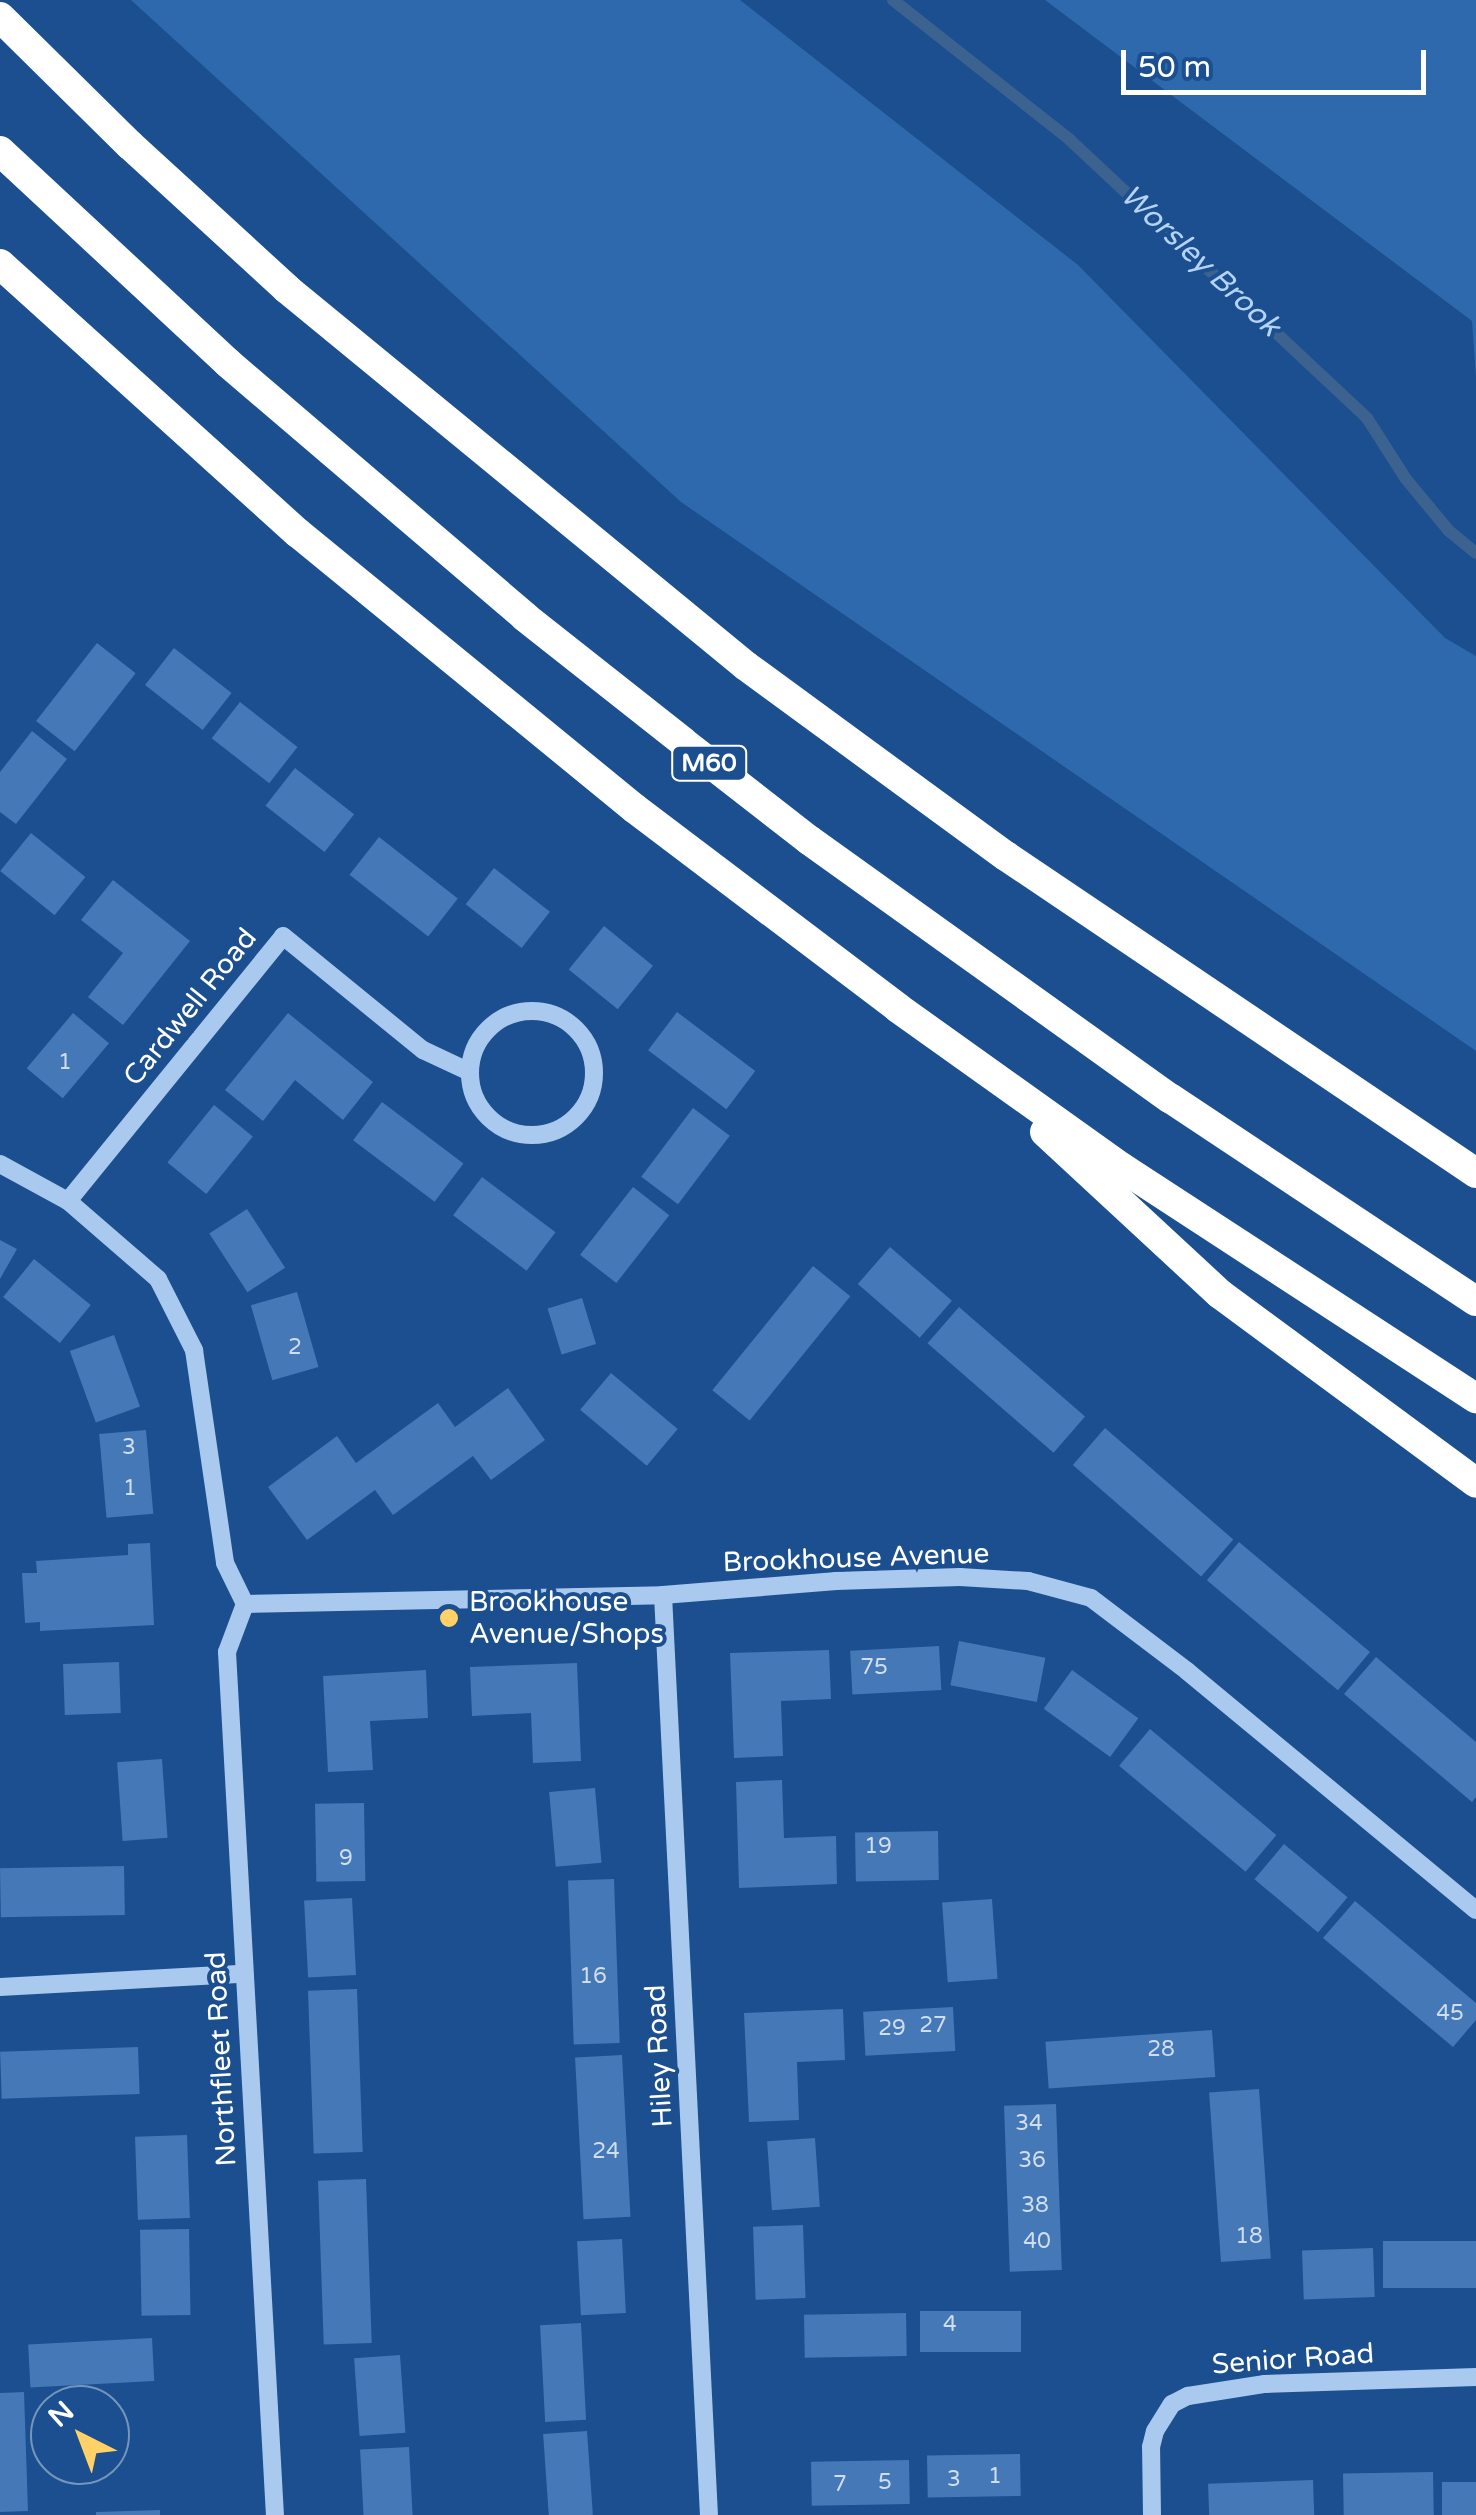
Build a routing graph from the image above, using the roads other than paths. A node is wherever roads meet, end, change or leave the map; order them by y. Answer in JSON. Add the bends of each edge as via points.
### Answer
{"nodes":[{"id":1,"x":0,"y":16,"type":"edge"},
{"id":2,"x":0,"y":151,"type":"edge"},
{"id":3,"x":0,"y":264,"type":"edge"},
{"id":4,"x":968,"y":1058,"type":"junction"},
{"id":5,"x":470,"y":1072,"type":"junction"},
{"id":6,"x":0,"y":1164,"type":"edge"},
{"id":7,"x":1469,"y":1167,"type":"edge"},
{"id":8,"x":68,"y":1201,"type":"junction"},
{"id":9,"x":1476,"y":1301,"type":"edge"},
{"id":10,"x":1476,"y":1398,"type":"edge"},
{"id":11,"x":1476,"y":1483,"type":"edge"},
{"id":12,"x":663,"y":1595,"type":"junction"},
{"id":13,"x":246,"y":1604,"type":"junction"},
{"id":14,"x":1476,"y":1910,"type":"edge"},
{"id":15,"x":244,"y":1974,"type":"junction"},
{"id":16,"x":0,"y":1987,"type":"edge"},
{"id":17,"x":1476,"y":2377,"type":"edge"},
{"id":18,"x":275,"y":2515,"type":"edge"},
{"id":19,"x":709,"y":2515,"type":"edge"},
{"id":20,"x":1152,"y":2515,"type":"edge"}],
"edges":[{"from":1,"to":7,"type":"highway","via":[[288,290],[746,666],[1006,856]]},
{"from":2,"to":9,"type":"highway","number":"M60","via":[[228,363],[525,617],[683,742],[1154,1087]]},
{"from":3,"to":4,"type":"highway","number":"M60","via":[[190,438],[478,684]]},
{"from":4,"to":10,"type":"highway","number":"M60","via":[[1121,1167]]},
{"from":4,"to":11,"type":"highway","via":[[1220,1294]]},
{"from":5,"to":5,"type":"street","via":[[482,1035],[514,1013],[534,1010],[570,1024],[584,1038],[594,1078],[588,1099],[560,1128],[518,1134],[483,1112]]},
{"from":5,"to":8,"type":"street","name":"Cardwell Road","via":[[423,1050],[283,936]]},
{"from":6,"to":8,"type":"street"},
{"from":8,"to":13,"type":"street","via":[[158,1278],[194,1350],[225,1563]]},
{"from":12,"to":13,"type":"street","name":"Brookhouse Avenue"},
{"from":12,"to":14,"type":"street","name":"Brookhouse Avenue","via":[[960,1577],[1028,1581],[1091,1598]]},
{"from":12,"to":19,"type":"street","name":"Hiley Road"},
{"from":13,"to":15,"type":"street","name":"Northfleet Road","via":[[227,1652]]},
{"from":15,"to":16,"type":"street"},
{"from":15,"to":18,"type":"street","name":"Northfleet Road"},
{"from":17,"to":20,"type":"street","name":"Senior Road","via":[[1265,2384],[1188,2396],[1172,2404],[1156,2431]]}]}
